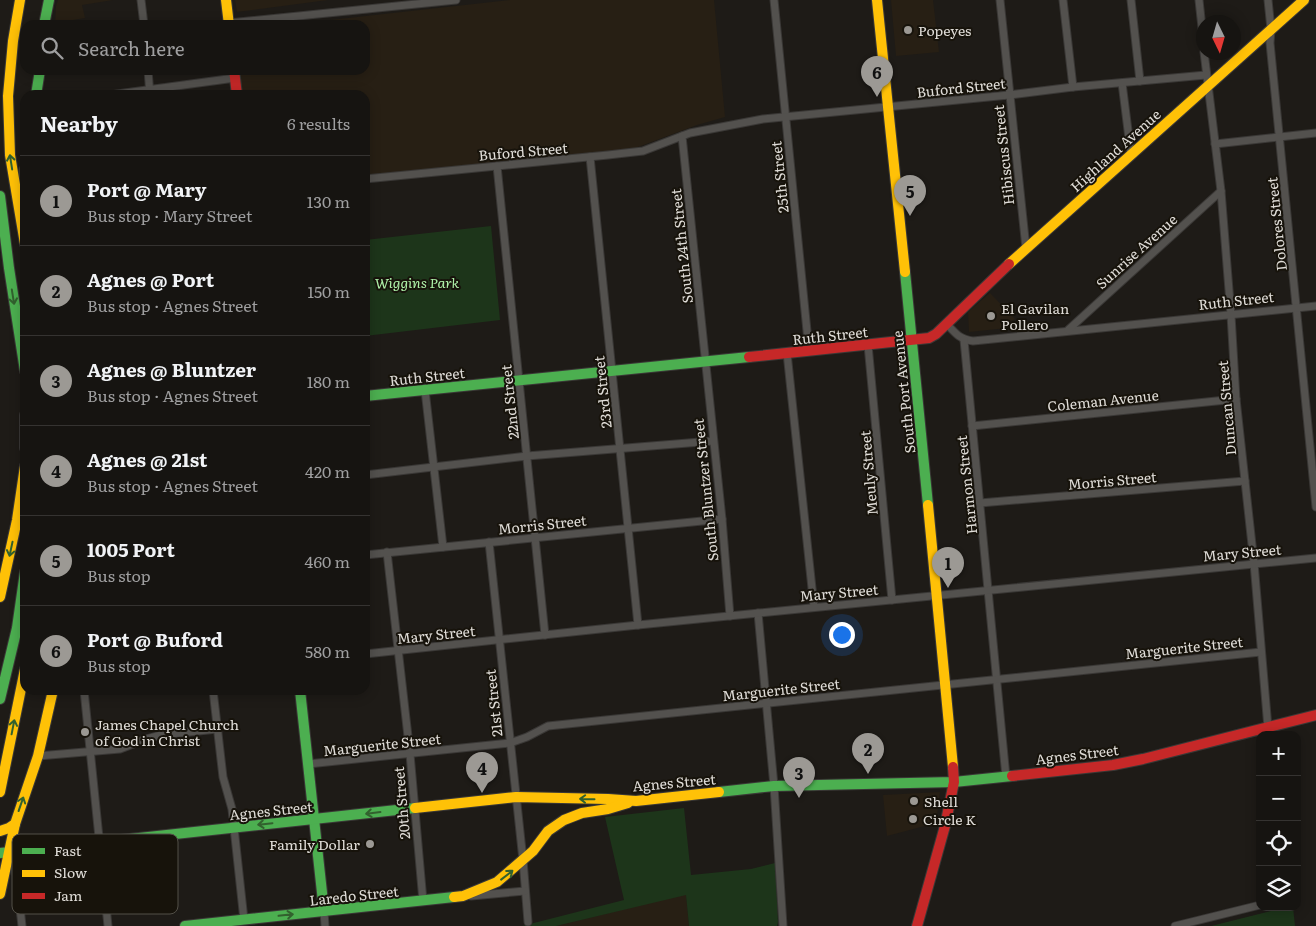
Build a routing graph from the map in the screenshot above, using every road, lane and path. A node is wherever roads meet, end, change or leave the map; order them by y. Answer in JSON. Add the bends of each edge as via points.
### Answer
{"nodes":[{"id":1,"x":20,"y":0,"type":"edge"},
{"id":2,"x":49,"y":0,"type":"edge"},
{"id":3,"x":141,"y":0,"type":"edge"},
{"id":4,"x":226,"y":0,"type":"edge"},
{"id":5,"x":456,"y":0,"type":"edge"},
{"id":6,"x":774,"y":0,"type":"edge"},
{"id":7,"x":877,"y":0,"type":"edge"},
{"id":8,"x":1000,"y":0,"type":"edge"},
{"id":9,"x":1063,"y":0,"type":"edge"},
{"id":10,"x":1131,"y":0,"type":"edge"},
{"id":11,"x":1199,"y":0,"type":"edge"},
{"id":12,"x":1268,"y":0,"type":"edge"},
{"id":13,"x":1304,"y":0,"type":"edge"},
{"id":14,"x":439,"y":1,"type":"edge"},
{"id":15,"x":1201,"y":15,"type":"edge"},
{"id":16,"x":45,"y":20,"type":"edge"},
{"id":17,"x":143,"y":20,"type":"edge"},
{"id":18,"x":228,"y":20,"type":"edge"},
{"id":19,"x":266,"y":20,"type":"edge"},
{"id":20,"x":1271,"y":29,"type":"junction"},
{"id":21,"x":1205,"y":60,"type":"edge"},
{"id":22,"x":1206,"y":74,"type":"junction"},
{"id":23,"x":39,"y":75,"type":"edge"},
{"id":24,"x":40,"y":75,"type":"edge"},
{"id":25,"x":148,"y":75,"type":"edge"},
{"id":26,"x":230,"y":75,"type":"edge"},
{"id":27,"x":235,"y":75,"type":"edge"},
{"id":28,"x":1140,"y":81,"type":"junction"},
{"id":29,"x":1122,"y":83,"type":"junction"},
{"id":30,"x":1209,"y":85,"type":"junction"},
{"id":31,"x":1072,"y":87,"type":"junction"},
{"id":32,"x":37,"y":90,"type":"edge"},
{"id":33,"x":42,"y":90,"type":"edge"},
{"id":34,"x":150,"y":90,"type":"edge"},
{"id":35,"x":159,"y":90,"type":"edge"},
{"id":36,"x":237,"y":90,"type":"edge"},
{"id":37,"x":1009,"y":95,"type":"junction"},
{"id":38,"x":888,"y":107,"type":"junction"},
{"id":39,"x":785,"y":117,"type":"junction"},
{"id":40,"x":1316,"y":133,"type":"edge"},
{"id":41,"x":682,"y":136,"type":"junction"},
{"id":42,"x":1280,"y":136,"type":"junction"},
{"id":43,"x":1215,"y":144,"type":"junction"},
{"id":44,"x":1131,"y":154,"type":"junction"},
{"id":45,"x":590,"y":157,"type":"junction"},
{"id":46,"x":497,"y":166,"type":"junction"},
{"id":47,"x":370,"y":179,"type":"edge"},
{"id":48,"x":1221,"y":191,"type":"junction"},
{"id":49,"x":0,"y":196,"type":"edge"},
{"id":50,"x":20,"y":214,"type":"edge"},
{"id":51,"x":0,"y":236,"type":"edge"},
{"id":52,"x":1026,"y":248,"type":"junction"},
{"id":53,"x":9,"y":268,"type":"junction"},
{"id":54,"x":1316,"y":306,"type":"edge"},
{"id":55,"x":1296,"y":308,"type":"junction"},
{"id":56,"x":1231,"y":315,"type":"junction"},
{"id":57,"x":946,"y":323,"type":"junction"},
{"id":58,"x":1067,"y":330,"type":"junction"},
{"id":59,"x":20,"y":339,"type":"edge"},
{"id":60,"x":912,"y":340,"type":"junction"},
{"id":61,"x":964,"y":340,"type":"junction"},
{"id":62,"x":868,"y":344,"type":"junction"},
{"id":63,"x":809,"y":351,"type":"junction"},
{"id":64,"x":787,"y":353,"type":"junction"},
{"id":65,"x":705,"y":361,"type":"junction"},
{"id":66,"x":612,"y":371,"type":"junction"},
{"id":67,"x":519,"y":380,"type":"junction"},
{"id":68,"x":425,"y":390,"type":"junction"},
{"id":69,"x":370,"y":396,"type":"edge"},
{"id":70,"x":1236,"y":399,"type":"junction"},
{"id":71,"x":972,"y":426,"type":"junction"},
{"id":72,"x":713,"y":440,"type":"junction"},
{"id":73,"x":620,"y":448,"type":"junction"},
{"id":74,"x":527,"y":456,"type":"junction"},
{"id":75,"x":433,"y":468,"type":"junction"},
{"id":76,"x":370,"y":474,"type":"edge"},
{"id":77,"x":1245,"y":481,"type":"junction"},
{"id":78,"x":20,"y":500,"type":"edge"},
{"id":79,"x":980,"y":504,"type":"junction"},
{"id":80,"x":1316,"y":507,"type":"edge"},
{"id":81,"x":722,"y":519,"type":"junction"},
{"id":82,"x":628,"y":528,"type":"junction"},
{"id":83,"x":535,"y":538,"type":"junction"},
{"id":84,"x":489,"y":542,"type":"junction"},
{"id":85,"x":443,"y":547,"type":"junction"},
{"id":86,"x":387,"y":552,"type":"junction"},
{"id":87,"x":370,"y":554,"type":"edge"},
{"id":88,"x":1316,"y":558,"type":"edge"},
{"id":89,"x":1254,"y":563,"type":"junction"},
{"id":90,"x":988,"y":590,"type":"junction"},
{"id":91,"x":937,"y":595,"type":"junction"},
{"id":92,"x":0,"y":597,"type":"edge"},
{"id":93,"x":892,"y":600,"type":"junction"},
{"id":94,"x":20,"y":607,"type":"edge"},
{"id":95,"x":814,"y":607,"type":"junction"},
{"id":96,"x":758,"y":613,"type":"junction"},
{"id":97,"x":730,"y":616,"type":"junction"},
{"id":98,"x":638,"y":625,"type":"junction"},
{"id":99,"x":545,"y":635,"type":"junction"},
{"id":100,"x":499,"y":639,"type":"junction"},
{"id":101,"x":397,"y":651,"type":"junction"},
{"id":102,"x":1261,"y":652,"type":"junction"},
{"id":103,"x":370,"y":654,"type":"edge"},
{"id":104,"x":996,"y":679,"type":"junction"},
{"id":105,"x":946,"y":685,"type":"junction"},
{"id":106,"x":20,"y":694,"type":"edge"},
{"id":107,"x":51,"y":695,"type":"edge"},
{"id":108,"x":85,"y":695,"type":"edge"},
{"id":109,"x":214,"y":695,"type":"edge"},
{"id":110,"x":301,"y":695,"type":"edge"},
{"id":111,"x":0,"y":699,"type":"edge"},
{"id":112,"x":766,"y":703,"type":"junction"},
{"id":113,"x":1316,"y":715,"type":"edge"},
{"id":114,"x":1268,"y":728,"type":"junction"},
{"id":115,"x":217,"y":729,"type":"junction"},
{"id":116,"x":510,"y":743,"type":"junction"},
{"id":117,"x":91,"y":752,"type":"junction"},
{"id":118,"x":410,"y":754,"type":"junction"},
{"id":119,"x":38,"y":756,"type":"junction"},
{"id":120,"x":308,"y":764,"type":"junction"},
{"id":121,"x":1006,"y":777,"type":"junction"},
{"id":122,"x":954,"y":782,"type":"junction"},
{"id":123,"x":774,"y":786,"type":"junction"},
{"id":124,"x":0,"y":792,"type":"edge"},
{"id":125,"x":516,"y":797,"type":"junction"},
{"id":126,"x":636,"y":801,"type":"junction"},
{"id":127,"x":414,"y":808,"type":"junction"},
{"id":128,"x":314,"y":820,"type":"junction"},
{"id":129,"x":15,"y":824,"type":"junction"},
{"id":130,"x":234,"y":827,"type":"junction"},
{"id":131,"x":0,"y":831,"type":"edge"},
{"id":132,"x":99,"y":834,"type":"edge"},
{"id":133,"x":167,"y":834,"type":"edge"},
{"id":134,"x":5,"y":852,"type":"edge"},
{"id":135,"x":523,"y":860,"type":"junction"},
{"id":136,"x":2,"y":873,"type":"edge"},
{"id":137,"x":525,"y":891,"type":"junction"},
{"id":138,"x":0,"y":894,"type":"edge"},
{"id":139,"x":464,"y":896,"type":"junction"},
{"id":140,"x":423,"y":902,"type":"junction"},
{"id":141,"x":1256,"y":907,"type":"edge"},
{"id":142,"x":324,"y":911,"type":"junction"},
{"id":143,"x":244,"y":920,"type":"junction"},
{"id":144,"x":528,"y":922,"type":"dead end"},
{"id":145,"x":185,"y":926,"type":"edge"},
{"id":146,"x":325,"y":926,"type":"edge"},
{"id":147,"x":783,"y":926,"type":"edge"},
{"id":148,"x":918,"y":926,"type":"edge"},
{"id":149,"x":1175,"y":926,"type":"edge"}],
"edges":[{"from":50,"to":1,"type":"main road","one_way":true,"via":[[10,155],[8,96]]},
{"from":2,"to":16,"type":"main road"},
{"from":3,"to":17,"type":"street"},
{"from":4,"to":18,"type":"main road"},
{"from":5,"to":14,"type":"street"},
{"from":6,"to":39,"type":"street","name":"25th Street"},
{"from":7,"to":38,"type":"main road","name":"South Port Avenue"},
{"from":8,"to":37,"type":"street","name":"Hibiscus Street"},
{"from":9,"to":31,"type":"street"},
{"from":10,"to":28,"type":"street"},
{"from":11,"to":15,"type":"street"},
{"from":12,"to":20,"type":"street","name":"Dolores Street"},
{"from":13,"to":20,"type":"main road","name":"Highland Avenue"},
{"from":14,"to":19,"type":"street"},
{"from":20,"to":30,"type":"main road","name":"Highland Avenue"},
{"from":20,"to":42,"type":"street","name":"Dolores Street"},
{"from":21,"to":22,"type":"street","name":"Duncan Street"},
{"from":22,"to":28,"type":"street","name":"Buford Street"},
{"from":22,"to":30,"type":"street","name":"Duncan Street"},
{"from":23,"to":32,"type":"main road"},
{"from":24,"to":33,"type":"main road"},
{"from":25,"to":34,"type":"street"},
{"from":26,"to":35,"type":"street"},
{"from":27,"to":36,"type":"main road"},
{"from":28,"to":29,"type":"street","name":"Buford Street"},
{"from":29,"to":31,"type":"street","name":"Buford Street"},
{"from":29,"to":44,"type":"street"},
{"from":30,"to":43,"type":"street","name":"Duncan Street"},
{"from":30,"to":44,"type":"main road","name":"Highland Avenue"},
{"from":31,"to":37,"type":"street","name":"Buford Street"},
{"from":37,"to":38,"type":"street","name":"Buford Street"},
{"from":37,"to":52,"type":"street","name":"Hibiscus Street"},
{"from":38,"to":39,"type":"street","name":"Buford Street"},
{"from":38,"to":60,"type":"main road","name":"South Port Avenue"},
{"from":39,"to":41,"type":"street","name":"Buford Street","via":[[742,122]]},
{"from":39,"to":63,"type":"street","name":"25th Street"},
{"from":40,"to":42,"type":"street"},
{"from":41,"to":45,"type":"street","name":"Buford Street","via":[[643,150]]},
{"from":41,"to":65,"type":"street","name":"South 24th Street"},
{"from":42,"to":43,"type":"street"},
{"from":42,"to":55,"type":"street","name":"Dolores Street"},
{"from":43,"to":48,"type":"street","name":"Duncan Street"},
{"from":44,"to":52,"type":"main road","name":"Highland Avenue"},
{"from":45,"to":46,"type":"street","name":"Buford Street"},
{"from":45,"to":66,"type":"street","name":"23rd Street"},
{"from":46,"to":47,"type":"street","name":"Buford Street"},
{"from":46,"to":67,"type":"street","name":"22nd Street"},
{"from":48,"to":56,"type":"street","name":"Duncan Street"},
{"from":48,"to":58,"type":"street","name":"Sunrise Avenue"},
{"from":49,"to":53,"type":"main road"},
{"from":51,"to":53,"type":"main road"},
{"from":52,"to":57,"type":"main road","name":"Highland Avenue"},
{"from":53,"to":59,"type":"main road","one_way":true},
{"from":54,"to":55,"type":"street","name":"Ruth Street"},
{"from":55,"to":56,"type":"street","name":"Ruth Street"},
{"from":55,"to":80,"type":"street","name":"Dolores Street"},
{"from":56,"to":58,"type":"street","name":"Ruth Street"},
{"from":56,"to":70,"type":"street","name":"Duncan Street"},
{"from":57,"to":60,"type":"main road","name":"Ruth Street","via":[[929,338]]},
{"from":57,"to":61,"type":"street"},
{"from":58,"to":61,"type":"street","name":"Ruth Street"},
{"from":60,"to":62,"type":"main road","name":"Ruth Street"},
{"from":60,"to":91,"type":"main road","name":"South Port Avenue"},
{"from":61,"to":71,"type":"street","name":"Harmon Street"},
{"from":62,"to":63,"type":"main road","name":"Ruth Street"},
{"from":62,"to":93,"type":"street","name":"Meuly Street"},
{"from":63,"to":64,"type":"main road","name":"Ruth Street"},
{"from":64,"to":65,"type":"main road","name":"Ruth Street"},
{"from":64,"to":95,"type":"street"},
{"from":65,"to":66,"type":"main road","name":"Ruth Street"},
{"from":65,"to":72,"type":"street","name":"South Bluntzer Street"},
{"from":66,"to":67,"type":"main road","name":"Ruth Street"},
{"from":66,"to":73,"type":"street","name":"23rd Street"},
{"from":67,"to":68,"type":"main road","name":"Ruth Street"},
{"from":67,"to":74,"type":"street","name":"22nd Street"},
{"from":68,"to":69,"type":"main road","name":"Ruth Street"},
{"from":68,"to":75,"type":"street"},
{"from":70,"to":71,"type":"street","name":"Coleman Avenue"},
{"from":70,"to":77,"type":"street","name":"Duncan Street"},
{"from":71,"to":79,"type":"street","name":"Harmon Street"},
{"from":72,"to":73,"type":"street"},
{"from":72,"to":81,"type":"street","name":"South Bluntzer Street"},
{"from":73,"to":74,"type":"street"},
{"from":73,"to":82,"type":"street","name":"23rd Street"},
{"from":74,"to":75,"type":"street"},
{"from":74,"to":83,"type":"street","name":"22nd Street"},
{"from":75,"to":76,"type":"street"},
{"from":75,"to":85,"type":"street"},
{"from":77,"to":79,"type":"street","name":"Morris Street"},
{"from":77,"to":89,"type":"street","name":"Duncan Street"},
{"from":78,"to":92,"type":"main road","one_way":true},
{"from":79,"to":90,"type":"street","name":"Harmon Street"},
{"from":81,"to":82,"type":"street","name":"Morris Street"},
{"from":81,"to":97,"type":"street","name":"South Bluntzer Street"},
{"from":82,"to":83,"type":"street","name":"Morris Street"},
{"from":82,"to":98,"type":"street","name":"23rd Street"},
{"from":83,"to":84,"type":"street","name":"Morris Street"},
{"from":83,"to":99,"type":"street","name":"22nd Street"},
{"from":84,"to":85,"type":"street","name":"Morris Street"},
{"from":84,"to":100,"type":"street","name":"21st Street"},
{"from":85,"to":86,"type":"street","name":"Morris Street"},
{"from":86,"to":87,"type":"street","name":"Morris Street"},
{"from":86,"to":101,"type":"street","name":"20th Street"},
{"from":88,"to":89,"type":"street","name":"Mary Street"},
{"from":89,"to":90,"type":"street","name":"Mary Street"},
{"from":89,"to":102,"type":"street","name":"Duncan Street"},
{"from":90,"to":91,"type":"street","name":"Mary Street"},
{"from":90,"to":104,"type":"street","name":"Harmon Street"},
{"from":91,"to":93,"type":"street","name":"Mary Street"},
{"from":91,"to":105,"type":"main road","name":"South Port Avenue"},
{"from":93,"to":95,"type":"street","name":"Mary Street"},
{"from":94,"to":111,"type":"main road"},
{"from":95,"to":96,"type":"street","name":"Mary Street"},
{"from":96,"to":97,"type":"street","name":"Mary Street"},
{"from":96,"to":112,"type":"street"},
{"from":97,"to":98,"type":"street","name":"Mary Street"},
{"from":98,"to":99,"type":"street","name":"Mary Street"},
{"from":99,"to":100,"type":"street","name":"Mary Street"},
{"from":100,"to":101,"type":"street","name":"Mary Street"},
{"from":100,"to":116,"type":"street","name":"21st Street"},
{"from":101,"to":103,"type":"street","name":"Mary Street"},
{"from":101,"to":118,"type":"street","name":"20th Street"},
{"from":102,"to":104,"type":"street","name":"Marguerite Street"},
{"from":102,"to":114,"type":"street","name":"Duncan Street"},
{"from":104,"to":105,"type":"street","name":"Marguerite Street"},
{"from":104,"to":121,"type":"street","name":"Harmon Street"},
{"from":105,"to":112,"type":"street","name":"Marguerite Street"},
{"from":105,"to":122,"type":"main road","name":"South Port Avenue"},
{"from":124,"to":106,"type":"main road","one_way":true},
{"from":107,"to":119,"type":"main road"},
{"from":108,"to":117,"type":"street"},
{"from":109,"to":115,"type":"street"},
{"from":110,"to":120,"type":"main road"},
{"from":112,"to":116,"type":"street","name":"Marguerite Street","via":[[548,726]]},
{"from":112,"to":123,"type":"street"},
{"from":113,"to":114,"type":"main road","name":"Agnes Street"},
{"from":114,"to":121,"type":"main road","name":"Agnes Street","via":[[1143,760]]},
{"from":115,"to":117,"type":"street","via":[[161,735],[120,749]]},
{"from":115,"to":130,"type":"street","via":[[222,776],[231,801]]},
{"from":116,"to":118,"type":"street","name":"Marguerite Street"},
{"from":116,"to":125,"type":"street","name":"21st Street"},
{"from":117,"to":119,"type":"street"},
{"from":117,"to":132,"type":"street"},
{"from":118,"to":120,"type":"street","name":"Marguerite Street"},
{"from":118,"to":127,"type":"street","name":"20th Street"},
{"from":129,"to":119,"type":"main road","one_way":true},
{"from":120,"to":128,"type":"main road"},
{"from":121,"to":122,"type":"main road","name":"Agnes Street"},
{"from":122,"to":123,"type":"main road","name":"Agnes Street"},
{"from":122,"to":148,"type":"main road","name":"South Port Avenue"},
{"from":123,"to":126,"type":"main road","name":"Agnes Street"},
{"from":123,"to":147,"type":"street"},
{"from":126,"to":125,"type":"main road","name":"Agnes Street","one_way":true},
{"from":125,"to":127,"type":"main road","name":"Agnes Street"},
{"from":125,"to":135,"type":"street","name":"21st Street"},
{"from":126,"to":135,"type":"main road","via":[[564,820],[548,831]]},
{"from":127,"to":128,"type":"main road","name":"Agnes Street","one_way":true},
{"from":127,"to":140,"type":"street","name":"20th Street"},
{"from":128,"to":130,"type":"main road","name":"Agnes Street","one_way":true},
{"from":128,"to":142,"type":"main road"},
{"from":129,"to":131,"type":"main road"},
{"from":129,"to":134,"type":"main road"},
{"from":130,"to":133,"type":"main road","name":"Agnes Street"},
{"from":130,"to":143,"type":"street"},
{"from":134,"to":136,"type":"main road"},
{"from":135,"to":137,"type":"street","name":"21st Street"},
{"from":139,"to":135,"type":"main road","one_way":true,"via":[[497,882]]},
{"from":136,"to":138,"type":"main road"},
{"from":137,"to":139,"type":"street","name":"Laredo Street"},
{"from":137,"to":144,"type":"street","name":"21st Street"},
{"from":139,"to":140,"type":"main road","name":"Laredo Street"},
{"from":140,"to":142,"type":"main road","name":"Laredo Street"},
{"from":141,"to":149,"type":"street"},
{"from":143,"to":142,"type":"main road","name":"Laredo Street","one_way":true},
{"from":142,"to":146,"type":"street"},
{"from":143,"to":145,"type":"main road","name":"Laredo Street"}]}
